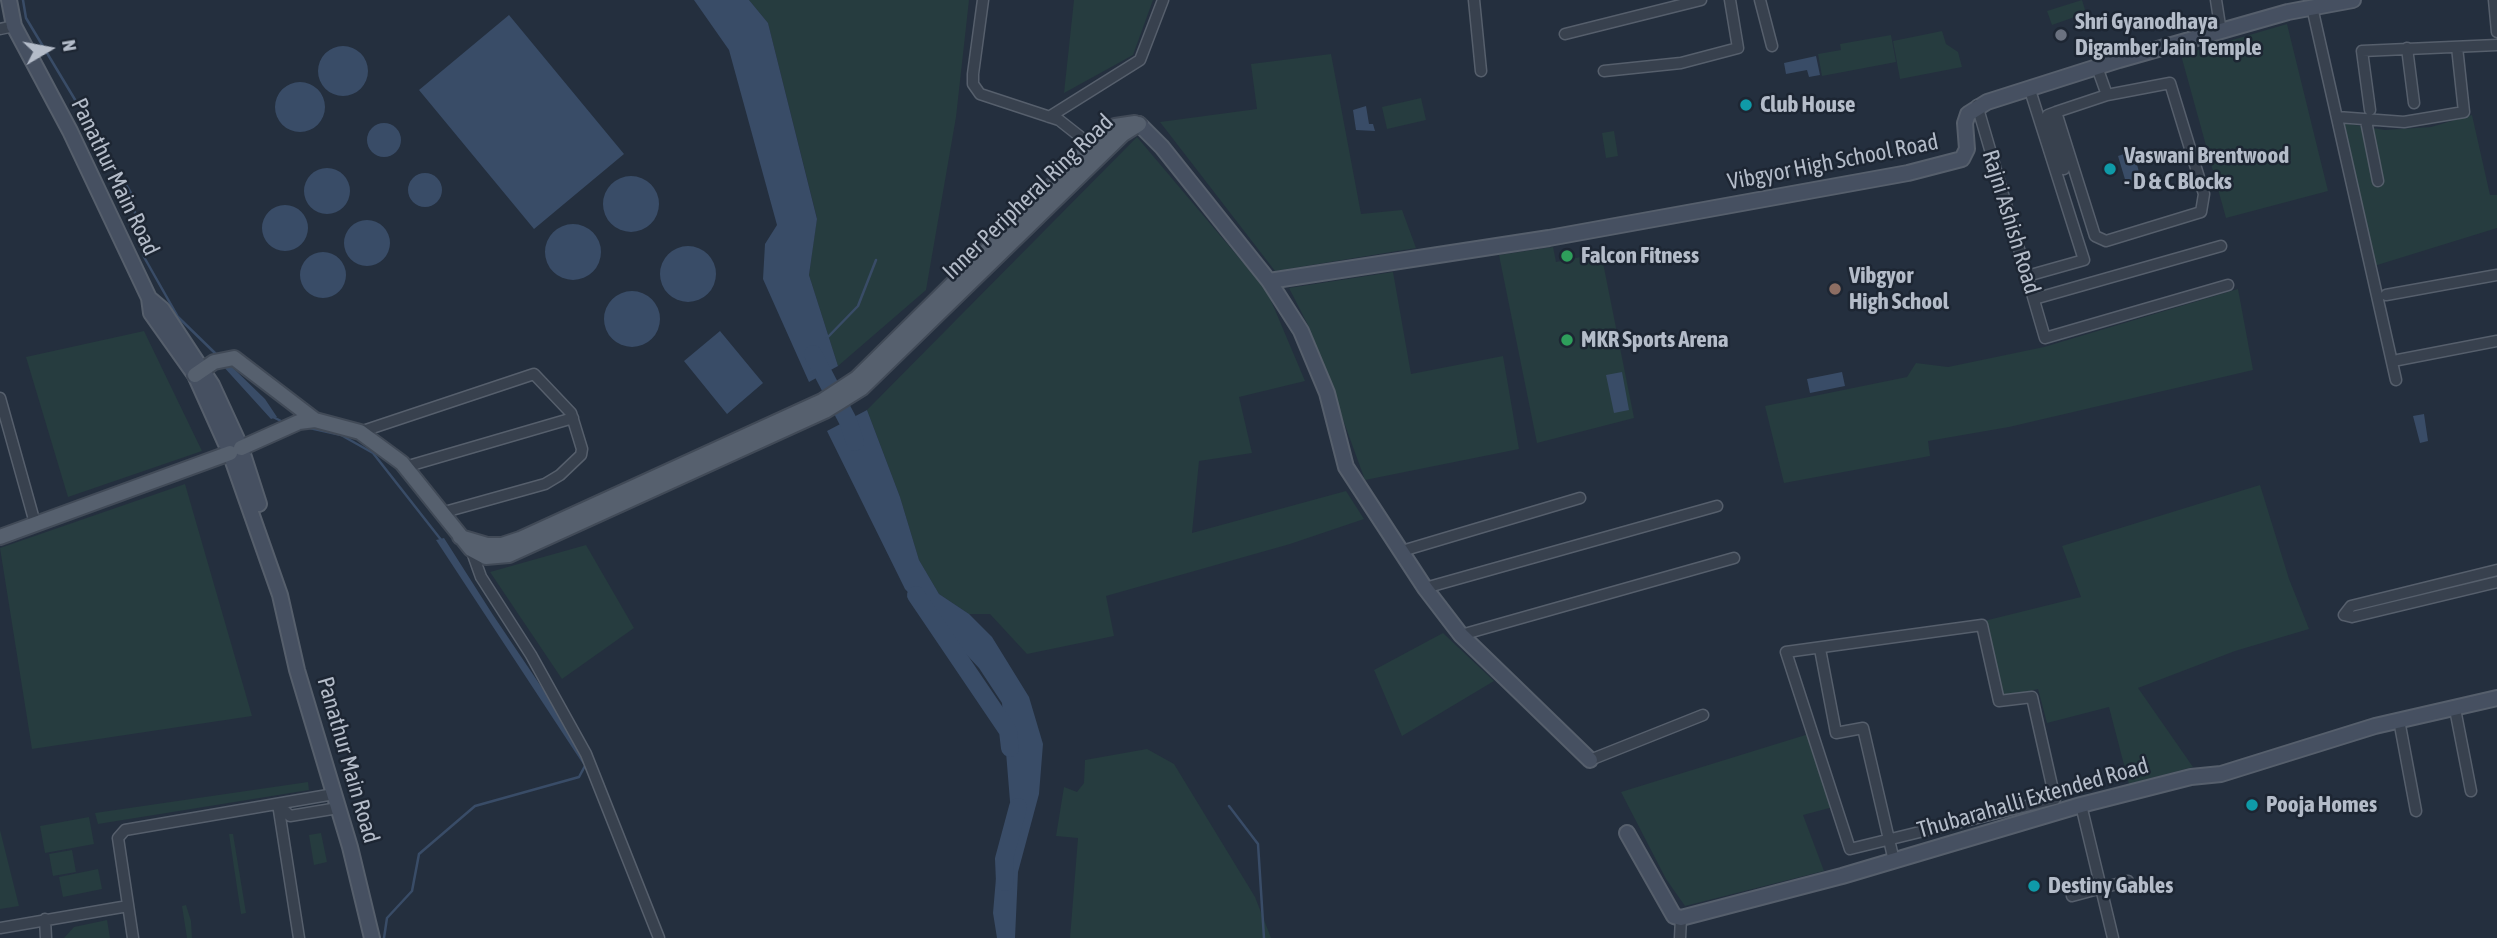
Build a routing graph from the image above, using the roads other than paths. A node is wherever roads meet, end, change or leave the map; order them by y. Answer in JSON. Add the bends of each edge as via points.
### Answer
{"nodes":[{"id":1,"x":9,"y":0,"type":"edge"},
{"id":2,"x":982,"y":0,"type":"edge"},
{"id":3,"x":1164,"y":0,"type":"edge"},
{"id":4,"x":1474,"y":0,"type":"edge"},
{"id":5,"x":1701,"y":0,"type":"edge"},
{"id":6,"x":1730,"y":0,"type":"edge"},
{"id":7,"x":1760,"y":0,"type":"edge"},
{"id":8,"x":2216,"y":0,"type":"edge"},
{"id":9,"x":2353,"y":0,"type":"edge"},
{"id":10,"x":2494,"y":0,"type":"edge"},
{"id":11,"x":1688,"y":1,"type":"edge"},
{"id":12,"x":2329,"y":2,"type":"edge"},
{"id":13,"x":2287,"y":6,"type":"edge"},
{"id":14,"x":2312,"y":7,"type":"junction"},
{"id":15,"x":7,"y":28,"type":"edge"},
{"id":16,"x":2497,"y":30,"type":"edge"},
{"id":17,"x":2221,"y":32,"type":"junction"},
{"id":18,"x":1565,"y":34,"type":"dead end"},
{"id":19,"x":2497,"y":45,"type":"edge"},
{"id":20,"x":1772,"y":46,"type":"dead end"},
{"id":21,"x":2457,"y":47,"type":"junction"},
{"id":22,"x":2407,"y":48,"type":"junction"},
{"id":23,"x":2097,"y":67,"type":"junction"},
{"id":24,"x":1481,"y":71,"type":"dead end"},
{"id":25,"x":1604,"y":71,"type":"dead end"},
{"id":26,"x":2170,"y":83,"type":"junction"},
{"id":27,"x":2029,"y":87,"type":"junction"},
{"id":28,"x":2107,"y":95,"type":"junction"},
{"id":29,"x":2414,"y":103,"type":"dead end"},
{"id":30,"x":1976,"y":106,"type":"junction"},
{"id":31,"x":2370,"y":110,"type":"dead end"},
{"id":32,"x":2056,"y":112,"type":"junction"},
{"id":33,"x":2337,"y":117,"type":"junction"},
{"id":34,"x":1054,"y":119,"type":"junction"},
{"id":35,"x":2365,"y":121,"type":"junction"},
{"id":36,"x":1139,"y":124,"type":"joint"},
{"id":37,"x":1119,"y":130,"type":"junction"},
{"id":38,"x":2191,"y":130,"type":"dead end"},
{"id":39,"x":1092,"y":146,"type":"junction"},
{"id":40,"x":2064,"y":169,"type":"dead end"},
{"id":41,"x":2378,"y":181,"type":"dead end"},
{"id":42,"x":2221,"y":246,"type":"dead end"},
{"id":43,"x":2497,"y":275,"type":"edge"},
{"id":44,"x":2027,"y":276,"type":"junction"},
{"id":45,"x":1269,"y":281,"type":"junction"},
{"id":46,"x":2228,"y":285,"type":"dead end"},
{"id":47,"x":2386,"y":295,"type":"dead end"},
{"id":48,"x":2037,"y":298,"type":"junction"},
{"id":49,"x":2045,"y":316,"type":"dead end"},
{"id":50,"x":2497,"y":341,"type":"edge"},
{"id":51,"x":2398,"y":360,"type":"dead end"},
{"id":52,"x":209,"y":366,"type":"junction"},
{"id":53,"x":2396,"y":380,"type":"dead end"},
{"id":54,"x":860,"y":383,"type":"junction"},
{"id":55,"x":0,"y":398,"type":"edge"},
{"id":56,"x":823,"y":406,"type":"junction"},
{"id":57,"x":573,"y":418,"type":"junction"},
{"id":58,"x":315,"y":421,"type":"junction"},
{"id":59,"x":360,"y":432,"type":"junction"},
{"id":60,"x":236,"y":451,"type":"junction"},
{"id":61,"x":405,"y":467,"type":"junction"},
{"id":62,"x":1580,"y":498,"type":"dead end"},
{"id":63,"x":1717,"y":506,"type":"dead end"},
{"id":64,"x":441,"y":513,"type":"junction"},
{"id":65,"x":34,"y":523,"type":"junction"},
{"id":66,"x":0,"y":537,"type":"edge"},
{"id":67,"x":460,"y":537,"type":"junction"},
{"id":68,"x":471,"y":549,"type":"junction"},
{"id":69,"x":1402,"y":551,"type":"junction"},
{"id":70,"x":1734,"y":558,"type":"dead end"},
{"id":71,"x":2497,"y":570,"type":"edge"},
{"id":72,"x":2462,"y":579,"type":"junction"},
{"id":73,"x":2497,"y":582,"type":"edge"},
{"id":74,"x":2436,"y":585,"type":"junction"},
{"id":75,"x":1426,"y":588,"type":"junction"},
{"id":76,"x":2465,"y":590,"type":"junction"},
{"id":77,"x":2438,"y":596,"type":"junction"},
{"id":78,"x":1461,"y":635,"type":"junction"},
{"id":79,"x":1820,"y":649,"type":"junction"},
{"id":80,"x":2497,"y":698,"type":"edge"},
{"id":81,"x":2455,"y":709,"type":"junction"},
{"id":82,"x":1703,"y":715,"type":"dead end"},
{"id":83,"x":2399,"y":720,"type":"junction"},
{"id":84,"x":1590,"y":760,"type":"joint"},
{"id":85,"x":2471,"y":791,"type":"dead end"},
{"id":86,"x":336,"y":801,"type":"junction"},
{"id":87,"x":278,"y":804,"type":"junction"},
{"id":88,"x":2081,"y":805,"type":"junction"},
{"id":89,"x":2416,"y":811,"type":"dead end"},
{"id":90,"x":1974,"y":816,"type":"junction"},
{"id":91,"x":1627,"y":833,"type":"dead end"},
{"id":92,"x":1980,"y":836,"type":"junction"},
{"id":93,"x":1889,"y":838,"type":"junction"},
{"id":94,"x":1894,"y":861,"type":"junction"},
{"id":95,"x":2128,"y":881,"type":"dead end"},
{"id":96,"x":2101,"y":888,"type":"junction"},
{"id":97,"x":2072,"y":896,"type":"dead end"},
{"id":98,"x":128,"y":906,"type":"junction"},
{"id":99,"x":1682,"y":918,"type":"junction"},
{"id":100,"x":45,"y":919,"type":"junction"},
{"id":101,"x":0,"y":928,"type":"edge"},
{"id":102,"x":46,"y":938,"type":"edge"},
{"id":103,"x":133,"y":938,"type":"edge"},
{"id":104,"x":299,"y":938,"type":"edge"},
{"id":105,"x":372,"y":938,"type":"edge"},
{"id":106,"x":659,"y":938,"type":"edge"},
{"id":107,"x":1679,"y":938,"type":"edge"},
{"id":108,"x":2113,"y":938,"type":"edge"}],
"edges":[{"from":1,"to":15,"type":"street","name":"Panathur Main Road"},
{"from":2,"to":34,"type":"street","via":[[973,84],[979,93]]},
{"from":3,"to":34,"type":"street","via":[[1140,60]]},
{"from":4,"to":24,"type":"street"},
{"from":5,"to":11,"type":"street"},
{"from":6,"to":25,"type":"street","via":[[1738,48],[1681,63]]},
{"from":7,"to":20,"type":"street"},
{"from":8,"to":17,"type":"street"},
{"from":9,"to":12,"type":"street"},
{"from":10,"to":16,"type":"street"},
{"from":11,"to":18,"type":"street"},
{"from":12,"to":14,"type":"street"},
{"from":13,"to":14,"type":"street"},
{"from":13,"to":17,"type":"street"},
{"from":14,"to":33,"type":"street"},
{"from":15,"to":52,"type":"street","name":"Panathur Main Road","via":[[69,131],[149,298]]},
{"from":17,"to":23,"type":"street"},
{"from":19,"to":21,"type":"street"},
{"from":21,"to":22,"type":"street"},
{"from":21,"to":35,"type":"street","via":[[2464,112],[2404,122]]},
{"from":22,"to":29,"type":"street"},
{"from":22,"to":31,"type":"street","via":[[2362,51]]},
{"from":23,"to":27,"type":"street"},
{"from":23,"to":28,"type":"street"},
{"from":26,"to":28,"type":"street"},
{"from":26,"to":32,"type":"street","via":[[2204,194],[2201,212],[2106,241],[2095,236]]},
{"from":26,"to":38,"type":"street","via":[[2175,82]]},
{"from":27,"to":30,"type":"street"},
{"from":27,"to":44,"type":"street","via":[[2084,260]]},
{"from":28,"to":32,"type":"street"},
{"from":30,"to":44,"type":"street","name":"Rajni Ashish Road"},
{"from":30,"to":45,"type":"street","name":"Vibgyor High School Road","via":[[1965,123],[1967,149],[1962,159],[1549,239]]},
{"from":32,"to":40,"type":"street","via":[[2048,115]]},
{"from":33,"to":35,"type":"street"},
{"from":33,"to":53,"type":"street"},
{"from":34,"to":39,"type":"street"},
{"from":35,"to":41,"type":"street"},
{"from":36,"to":37,"type":"main road","name":"Inner Peripheral Ring Road"},
{"from":36,"to":45,"type":"street"},
{"from":37,"to":39,"type":"main road","name":"Inner Peripheral Ring Road"},
{"from":37,"to":54,"type":"main road","name":"Inner Peripheral Ring Road"},
{"from":39,"to":54,"type":"main road","name":"Inner Peripheral Ring Road"},
{"from":42,"to":48,"type":"street"},
{"from":43,"to":47,"type":"street"},
{"from":44,"to":48,"type":"street","name":"Rajni Ashish Road"},
{"from":45,"to":69,"type":"street","via":[[1301,331],[1327,393],[1346,467]]},
{"from":46,"to":48,"type":"street","name":"Rajni Ashish Road","via":[[2045,338]]},
{"from":48,"to":49,"type":"street"},
{"from":50,"to":51,"type":"street"},
{"from":52,"to":58,"type":"main road","via":[[234,358],[243,362]]},
{"from":52,"to":60,"type":"street","name":"Panathur Main Road"},
{"from":54,"to":56,"type":"main road","name":"Inner Peripheral Ring Road"},
{"from":55,"to":65,"type":"street"},
{"from":56,"to":67,"type":"main road","name":"Inner Peripheral Ring Road","via":[[520,539],[487,545]]},
{"from":56,"to":68,"type":"main road","name":"Inner Peripheral Ring Road","via":[[509,555],[486,557]]},
{"from":57,"to":59,"type":"street","via":[[534,374]]},
{"from":57,"to":61,"type":"street"},
{"from":57,"to":64,"type":"street","via":[[582,452],[561,475],[545,484]]},
{"from":58,"to":59,"type":"main road"},
{"from":58,"to":60,"type":"main road","via":[[294,425]]},
{"from":59,"to":61,"type":"main road"},
{"from":60,"to":65,"type":"main road"},
{"from":60,"to":86,"type":"street","name":"Panathur Main Road","via":[[283,583],[280,596]]},
{"from":61,"to":64,"type":"main road"},
{"from":62,"to":69,"type":"street"},
{"from":63,"to":75,"type":"street"},
{"from":64,"to":67,"type":"main road"},
{"from":65,"to":66,"type":"main road"},
{"from":67,"to":68,"type":"main road"},
{"from":68,"to":106,"type":"street","via":[[481,577],[586,754]]},
{"from":69,"to":75,"type":"street"},
{"from":70,"to":78,"type":"street"},
{"from":71,"to":72,"type":"street"},
{"from":72,"to":74,"type":"street"},
{"from":72,"to":76,"type":"street"},
{"from":73,"to":76,"type":"street"},
{"from":74,"to":77,"type":"street"},
{"from":74,"to":77,"type":"street","via":[[2351,606],[2344,615],[2352,617]]},
{"from":75,"to":78,"type":"street"},
{"from":76,"to":77,"type":"street"},
{"from":78,"to":84,"type":"street"},
{"from":79,"to":90,"type":"street","via":[[1982,625],[1998,701],[2032,697],[2055,799]]},
{"from":79,"to":93,"type":"street","via":[[1836,733],[1863,728]]},
{"from":79,"to":93,"type":"street","via":[[1786,652],[1850,849]]},
{"from":80,"to":81,"type":"street","name":"Thubarahalli Extended Road"},
{"from":81,"to":83,"type":"street","name":"Thubarahalli Extended Road"},
{"from":81,"to":85,"type":"street"},
{"from":82,"to":84,"type":"street"},
{"from":83,"to":88,"type":"street","name":"Thubarahalli Extended Road","via":[[2221,774]]},
{"from":83,"to":89,"type":"street"},
{"from":86,"to":87,"type":"street","via":[[290,816]]},
{"from":86,"to":105,"type":"street","name":"Panathur Main Road"},
{"from":87,"to":98,"type":"street","via":[[125,830],[118,838]]},
{"from":87,"to":104,"type":"street"},
{"from":88,"to":92,"type":"street","name":"Thubarahalli Extended Road"},
{"from":88,"to":96,"type":"street"},
{"from":90,"to":92,"type":"street"},
{"from":90,"to":93,"type":"street"},
{"from":91,"to":99,"type":"street","via":[[1674,916]]},
{"from":92,"to":94,"type":"street","name":"Thubarahalli Extended Road"},
{"from":93,"to":94,"type":"street"},
{"from":94,"to":99,"type":"street","name":"Thubarahalli Extended Road"},
{"from":95,"to":96,"type":"street"},
{"from":96,"to":97,"type":"street"},
{"from":96,"to":108,"type":"street"},
{"from":98,"to":100,"type":"street"},
{"from":98,"to":103,"type":"street"},
{"from":99,"to":107,"type":"street"},
{"from":100,"to":101,"type":"street"},
{"from":100,"to":102,"type":"street"}]}
